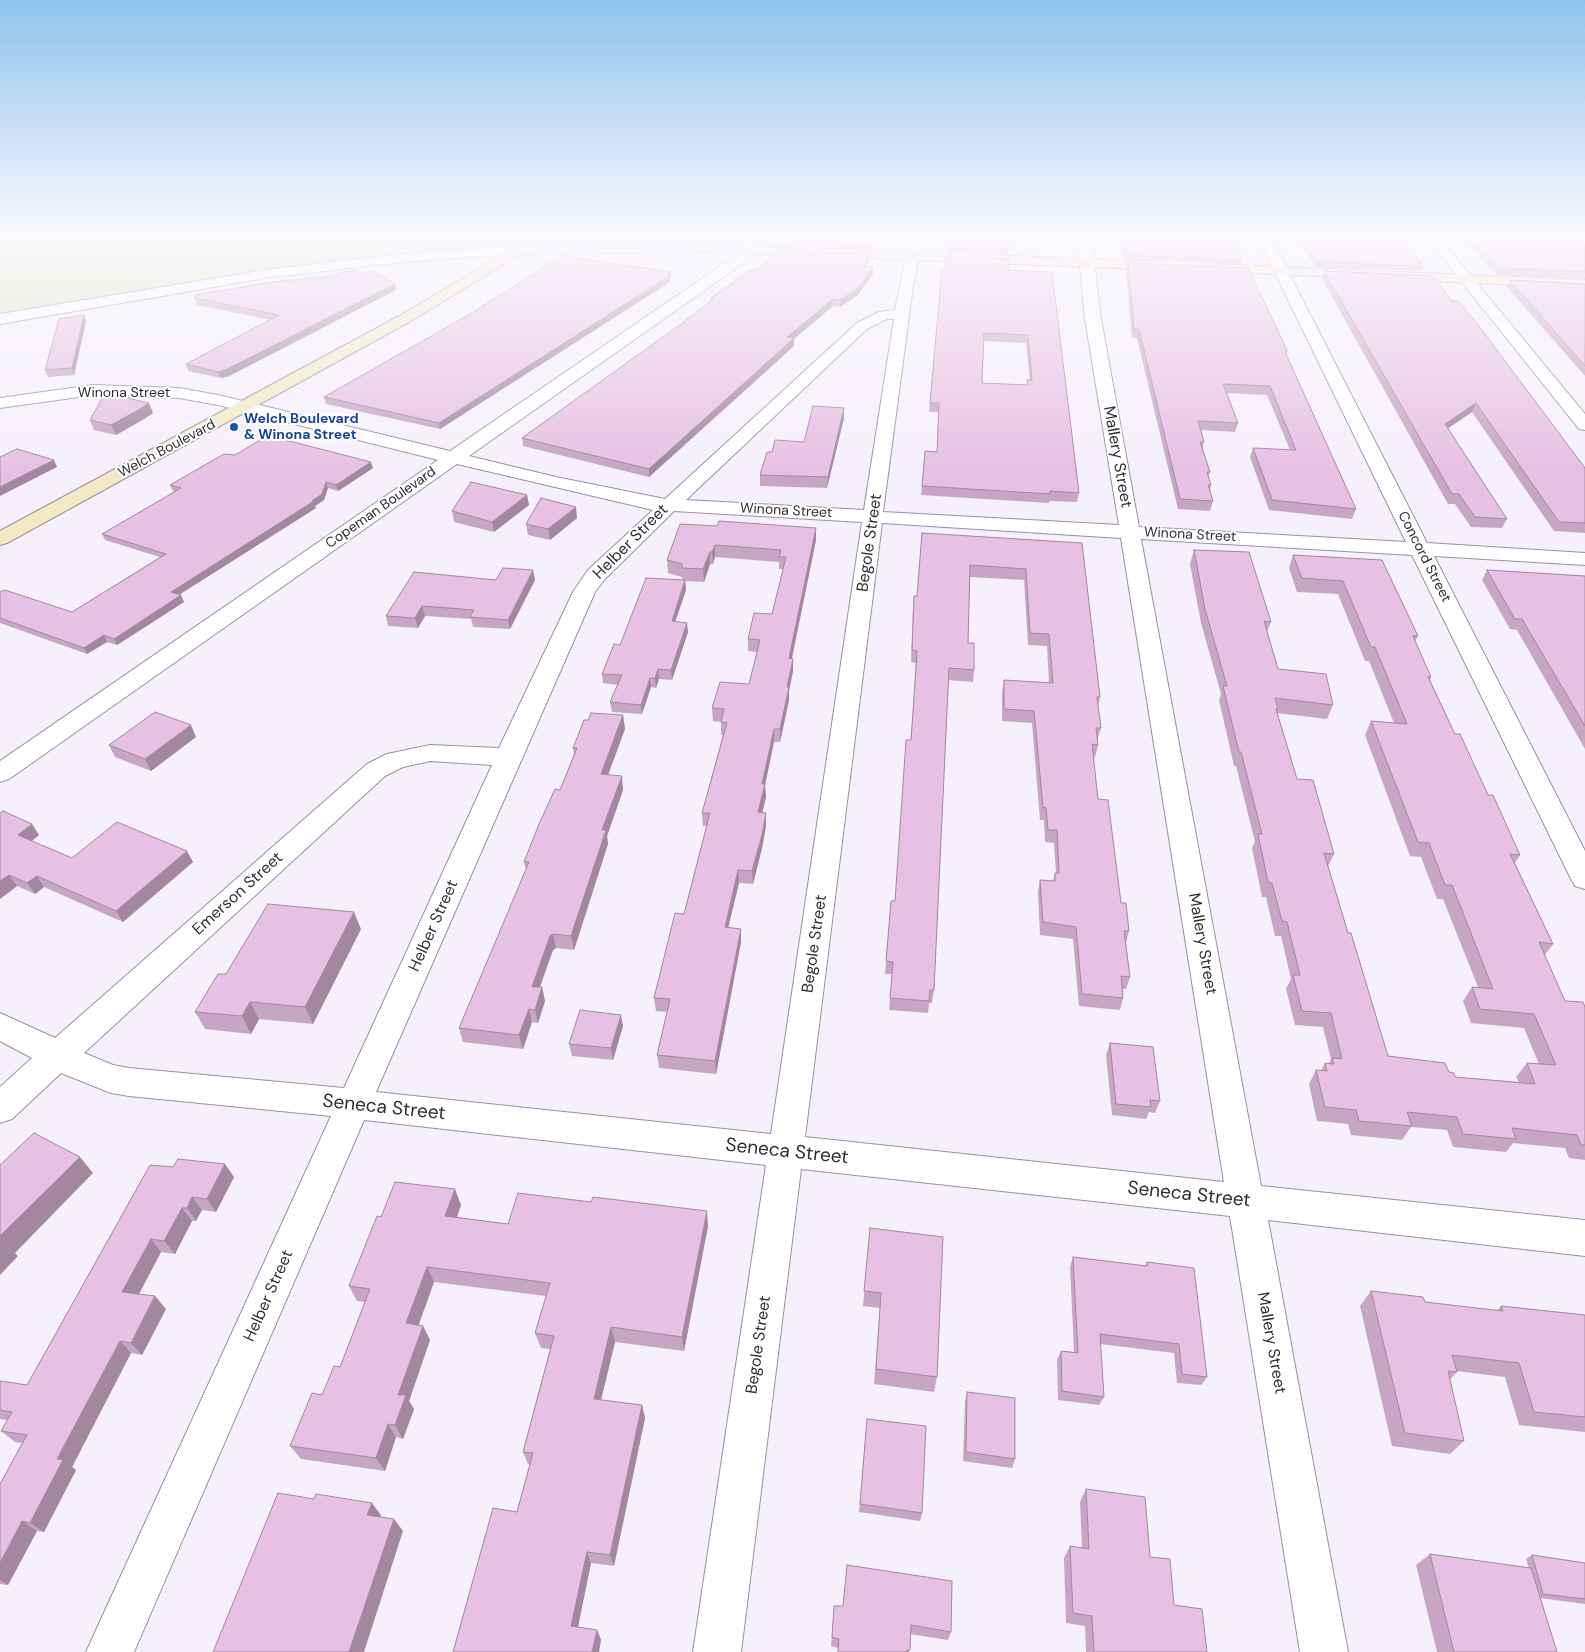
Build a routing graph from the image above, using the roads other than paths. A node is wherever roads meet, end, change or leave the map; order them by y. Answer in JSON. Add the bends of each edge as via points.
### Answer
{"nodes":[{"id":1,"x":33,"y":313,"type":"edge"},
{"id":2,"x":415,"y":313,"type":"edge"},
{"id":3,"x":662,"y":313,"type":"edge"},
{"id":4,"x":1092,"y":313,"type":"edge"},
{"id":5,"x":1301,"y":313,"type":"edge"},
{"id":6,"x":1494,"y":313,"type":"edge"},
{"id":7,"x":902,"y":314,"type":"joint"},
{"id":8,"x":0,"y":319,"type":"edge"},
{"id":9,"x":0,"y":403,"type":"edge"},
{"id":10,"x":245,"y":406,"type":"junction"},
{"id":11,"x":1585,"y":425,"type":"edge"},
{"id":12,"x":454,"y":458,"type":"junction"},
{"id":13,"x":668,"y":505,"type":"junction"},
{"id":14,"x":874,"y":516,"type":"junction"},
{"id":15,"x":1130,"y":532,"type":"junction"},
{"id":16,"x":0,"y":539,"type":"edge"},
{"id":17,"x":1420,"y":549,"type":"junction"},
{"id":18,"x":1585,"y":559,"type":"edge"},
{"id":19,"x":508,"y":757,"type":"junction"},
{"id":20,"x":0,"y":773,"type":"edge"},
{"id":21,"x":1585,"y":878,"type":"edge"},
{"id":22,"x":0,"y":1026,"type":"edge"},
{"id":23,"x":58,"y":1056,"type":"junction"},
{"id":24,"x":355,"y":1105,"type":"junction"},
{"id":25,"x":0,"y":1108,"type":"edge"},
{"id":26,"x":786,"y":1152,"type":"junction"},
{"id":27,"x":1246,"y":1202,"type":"junction"},
{"id":28,"x":1585,"y":1238,"type":"edge"},
{"id":29,"x":110,"y":1652,"type":"edge"},
{"id":30,"x":717,"y":1652,"type":"edge"},
{"id":31,"x":1324,"y":1652,"type":"edge"}],
"edges":[{"from":1,"to":8,"type":"street"},
{"from":2,"to":10,"type":"main road","name":"Welch Boulevard"},
{"from":3,"to":12,"type":"street","name":"Copeman Boulevard"},
{"from":4,"to":15,"type":"street","name":"Mallery Street"},
{"from":5,"to":17,"type":"street","name":"Concord Street"},
{"from":6,"to":11,"type":"street"},
{"from":7,"to":13,"type":"street","name":"Helber Street","via":[[884,314],[862,326]]},
{"from":7,"to":14,"type":"street","name":"Begole Street"},
{"from":9,"to":10,"type":"street","name":"Winona Street","via":[[68,392],[133,390],[179,393]]},
{"from":10,"to":12,"type":"street","name":"Winona Street"},
{"from":10,"to":16,"type":"main road","name":"Welch Boulevard"},
{"from":12,"to":13,"type":"street","name":"Winona Street"},
{"from":12,"to":20,"type":"street","name":"Copeman Boulevard"},
{"from":13,"to":14,"type":"street","name":"Winona Street"},
{"from":13,"to":19,"type":"street","name":"Helber Street","via":[[603,567],[587,588]]},
{"from":14,"to":15,"type":"street","name":"Winona Street"},
{"from":14,"to":26,"type":"street","name":"Begole Street"},
{"from":15,"to":17,"type":"street","name":"Winona Street"},
{"from":15,"to":27,"type":"street","name":"Mallery Street"},
{"from":17,"to":18,"type":"street","name":"Winona Street"},
{"from":17,"to":21,"type":"street","name":"Concord Street"},
{"from":19,"to":23,"type":"street","name":"Emerson Street","via":[[430,753],[396,760],[376,770]]},
{"from":19,"to":24,"type":"street","name":"Helber Street"},
{"from":22,"to":23,"type":"street","name":"Seneca Street"},
{"from":23,"to":24,"type":"street","name":"Seneca Street","via":[[99,1075],[129,1082]]},
{"from":23,"to":25,"type":"street","name":"Emerson Street"},
{"from":24,"to":26,"type":"street","name":"Seneca Street"},
{"from":24,"to":29,"type":"street","name":"Helber Street"},
{"from":26,"to":27,"type":"street","name":"Seneca Street"},
{"from":26,"to":30,"type":"street","name":"Begole Street"},
{"from":27,"to":28,"type":"street","name":"Seneca Street"},
{"from":27,"to":31,"type":"street","name":"Mallery Street"}]}
